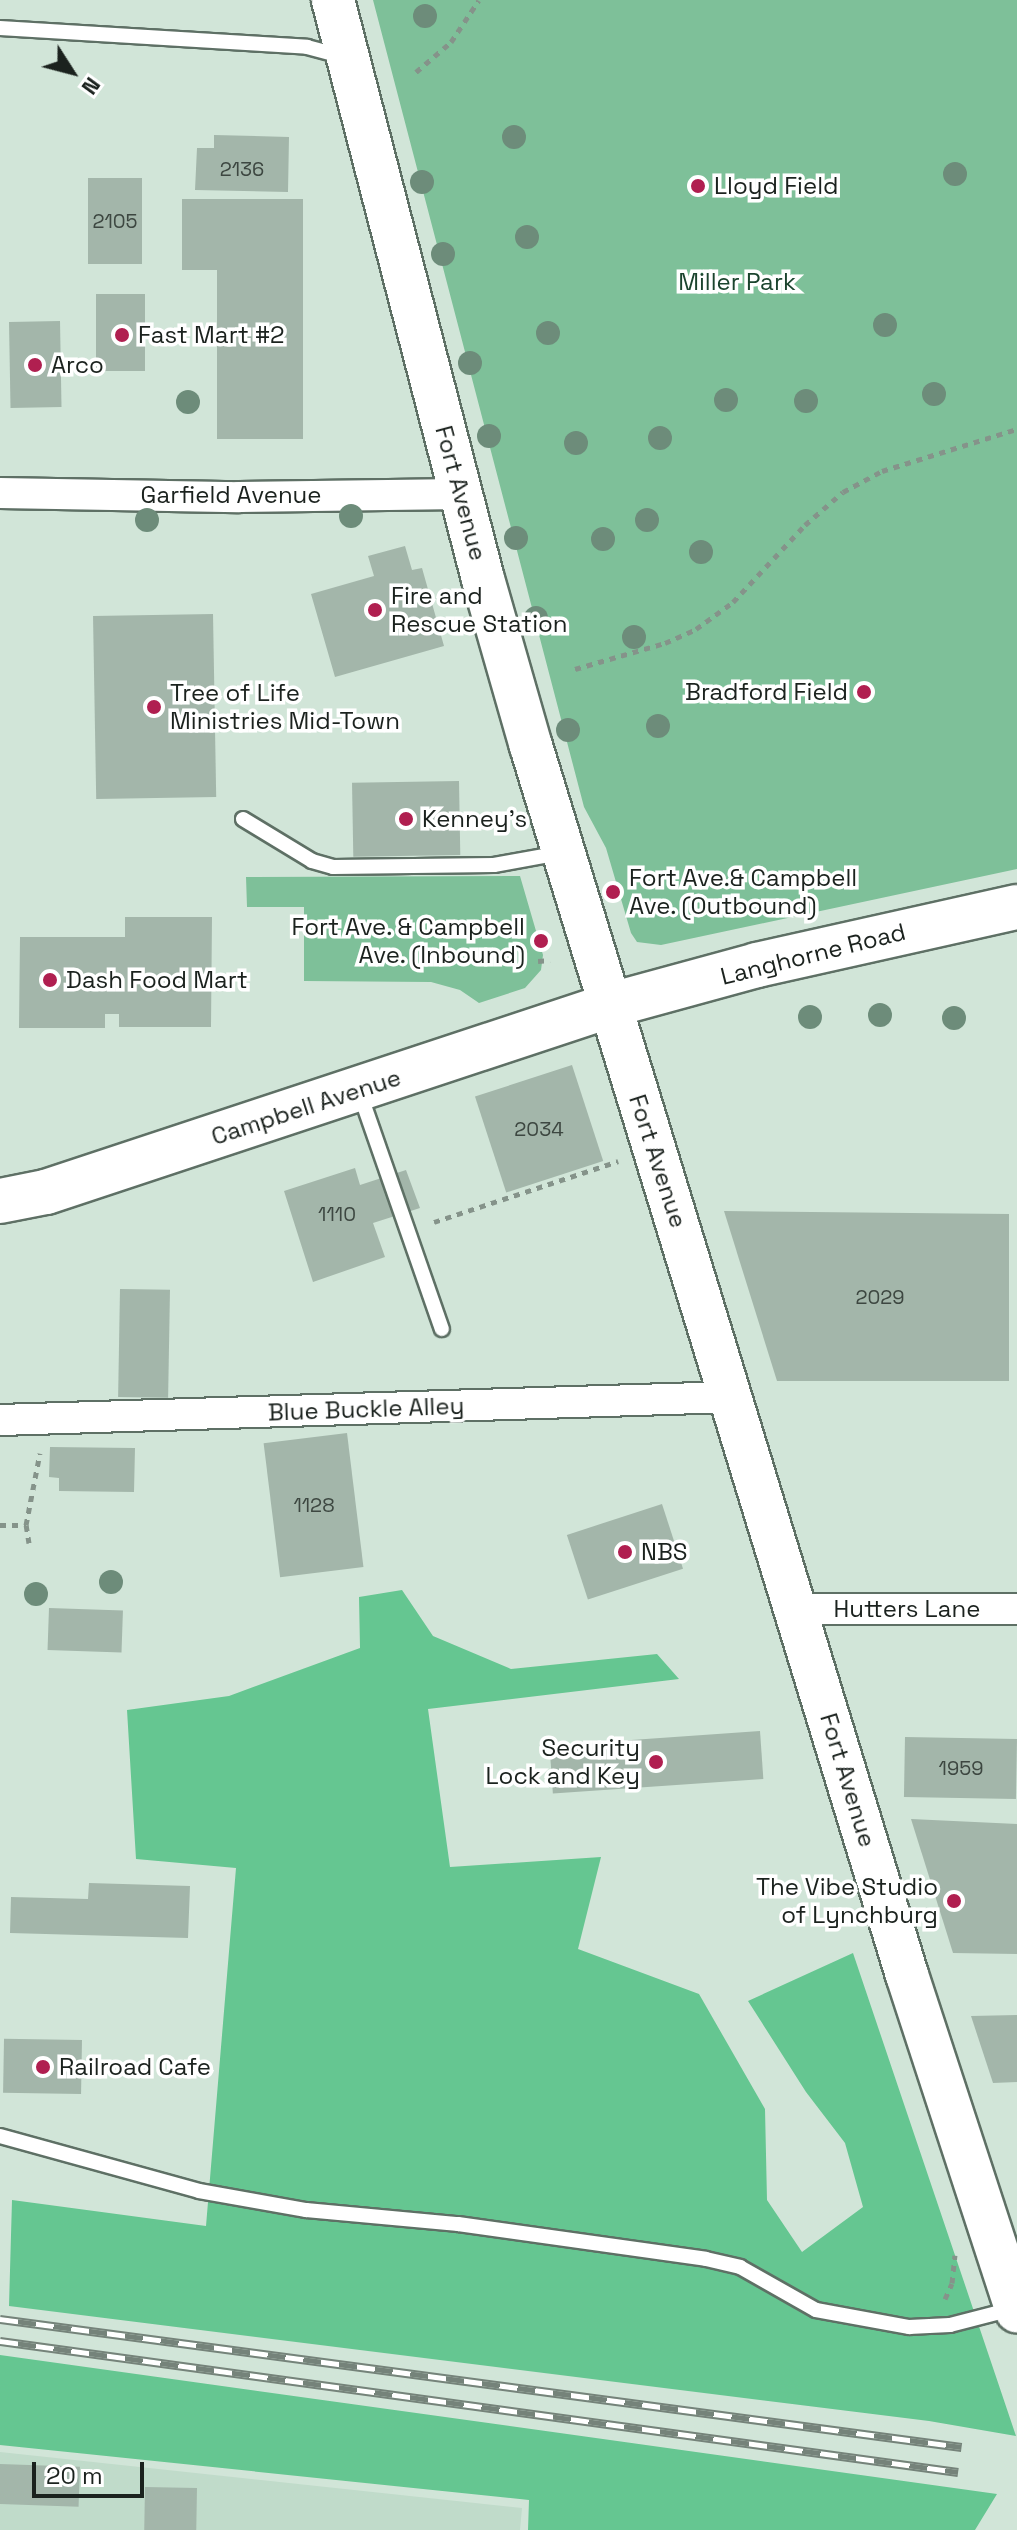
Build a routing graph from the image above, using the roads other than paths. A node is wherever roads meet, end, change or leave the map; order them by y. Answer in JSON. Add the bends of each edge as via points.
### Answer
{"nodes":[{"id":1,"x":333,"y":0,"type":"edge"},
{"id":2,"x":0,"y":28,"type":"edge"},
{"id":3,"x":349,"y":59,"type":"junction"},
{"id":4,"x":0,"y":493,"type":"edge"},
{"id":5,"x":462,"y":494,"type":"junction"},
{"id":6,"x":243,"y":819,"type":"dead end"},
{"id":7,"x":563,"y":853,"type":"junction"},
{"id":8,"x":1017,"y":907,"type":"edge"},
{"id":9,"x":611,"y":1005,"type":"junction"},
{"id":10,"x":358,"y":1091,"type":"junction"},
{"id":11,"x":0,"y":1201,"type":"edge"},
{"id":12,"x":442,"y":1329,"type":"dead end"},
{"id":13,"x":732,"y":1397,"type":"junction"},
{"id":14,"x":0,"y":1420,"type":"edge"},
{"id":15,"x":796,"y":1609,"type":"junction"},
{"id":16,"x":1017,"y":1609,"type":"edge"},
{"id":17,"x":0,"y":2136,"type":"edge"},
{"id":18,"x":1016,"y":2310,"type":"edge"}],
"edges":[{"from":1,"to":3,"type":"main road","name":"Fort Avenue"},
{"from":2,"to":3,"type":"lane","via":[[307,47]]},
{"from":3,"to":5,"type":"main road","name":"Fort Avenue"},
{"from":4,"to":5,"type":"street","name":"Garfield Avenue"},
{"from":5,"to":7,"type":"main road","name":"Fort Avenue"},
{"from":6,"to":7,"type":"lane","via":[[312,861],[333,867],[494,865]]},
{"from":7,"to":9,"type":"main road","name":"Fort Avenue"},
{"from":8,"to":9,"type":"main road","name":"Langhorne Road","via":[[757,965]]},
{"from":9,"to":10,"type":"main road","name":"Campbell Avenue"},
{"from":9,"to":13,"type":"main road","name":"Fort Avenue"},
{"from":10,"to":11,"type":"main road","name":"Campbell Avenue","via":[[46,1192]]},
{"from":10,"to":12,"type":"lane"},
{"from":13,"to":14,"type":"street","name":"Blue Buckle Alley"},
{"from":13,"to":15,"type":"main road","name":"Fort Avenue"},
{"from":15,"to":16,"type":"street","name":"Hutters Lane"},
{"from":15,"to":18,"type":"main road","name":"Fort Avenue"},
{"from":17,"to":18,"type":"lane","via":[[199,2191],[306,2210],[458,2224],[706,2259],[740,2267],[816,2310],[909,2327]]}]}
